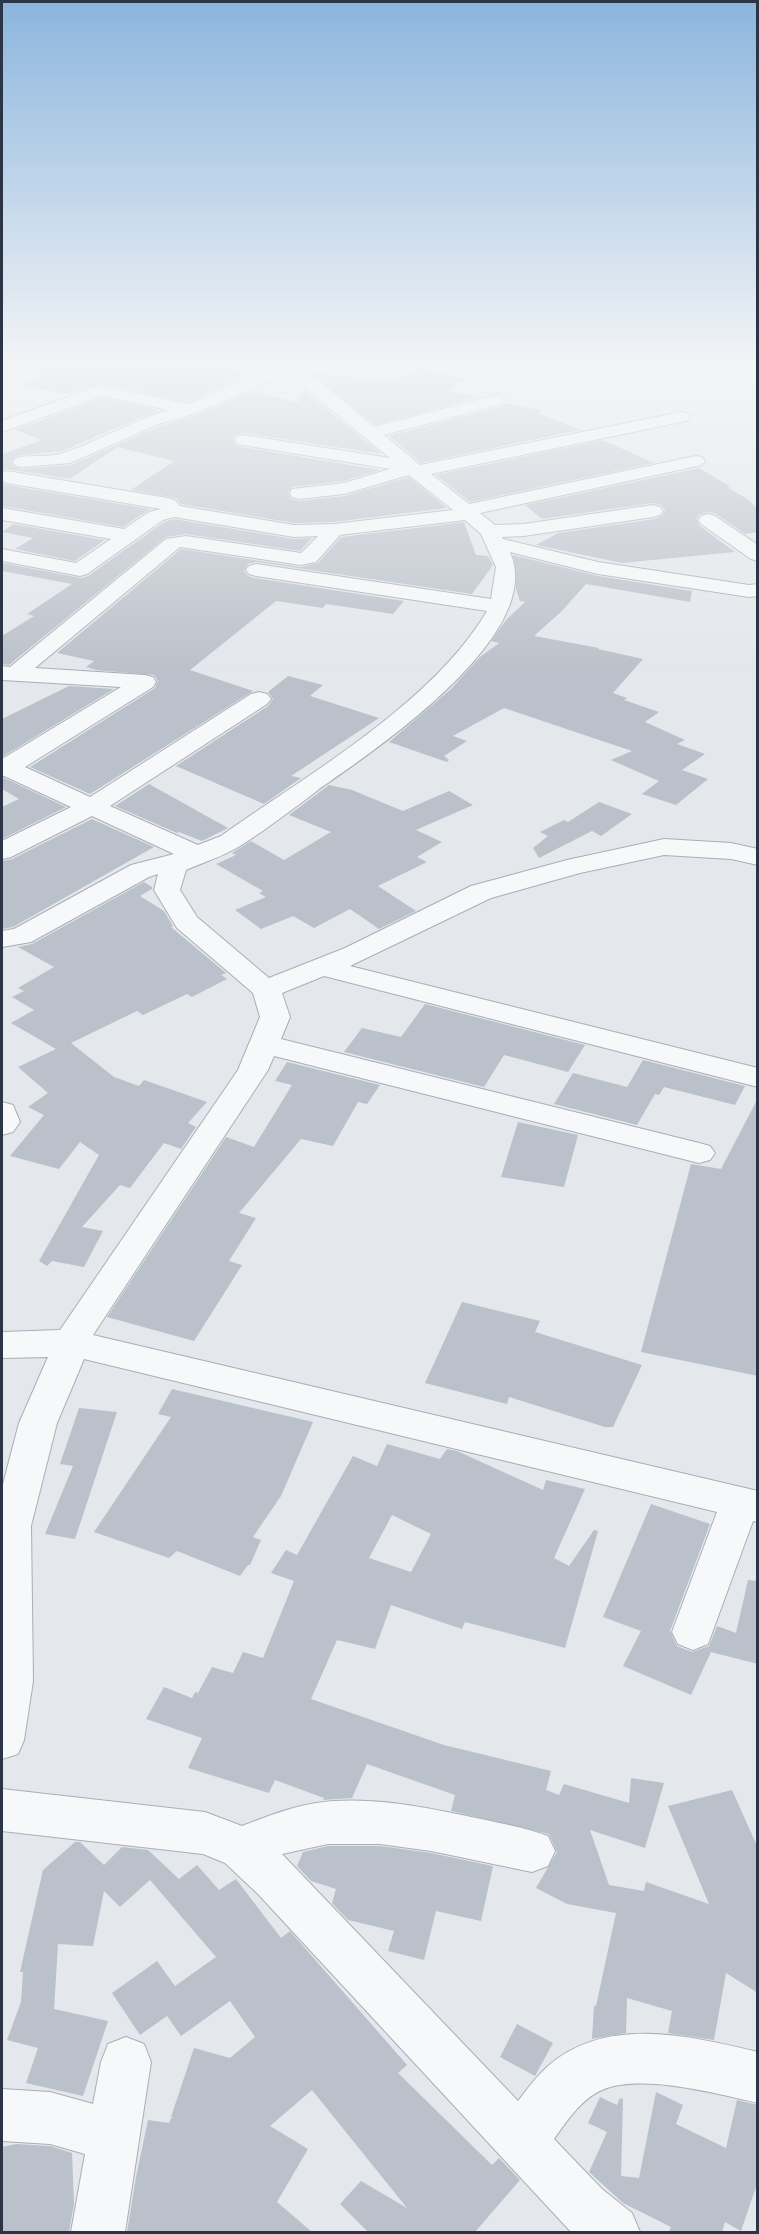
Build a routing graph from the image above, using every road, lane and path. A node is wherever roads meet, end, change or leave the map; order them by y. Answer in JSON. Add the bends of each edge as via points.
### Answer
{"nodes":[{"id":1,"x":386,"y":464,"type":"edge"},
{"id":2,"x":408,"y":464,"type":"edge"},
{"id":3,"x":440,"y":464,"type":"edge"},
{"id":4,"x":685,"y":464,"type":"edge"},
{"id":5,"x":414,"y":469,"type":"junction"},
{"id":6,"x":7,"y":477,"type":"dead end"},
{"id":7,"x":299,"y":493,"type":"dead end"},
{"id":8,"x":174,"y":511,"type":"junction"},
{"id":9,"x":653,"y":511,"type":"dead end"},
{"id":10,"x":2,"y":514,"type":"edge"},
{"id":11,"x":708,"y":520,"type":"dead end"},
{"id":12,"x":480,"y":525,"type":"junction"},
{"id":13,"x":333,"y":530,"type":"junction"},
{"id":14,"x":128,"y":536,"type":"junction"},
{"id":15,"x":2,"y":555,"type":"edge"},
{"id":16,"x":758,"y":555,"type":"edge"},
{"id":17,"x":256,"y":570,"type":"dead end"},
{"id":18,"x":758,"y":590,"type":"edge"},
{"id":19,"x":500,"y":607,"type":"junction"},
{"id":20,"x":8,"y":674,"type":"edge"},
{"id":21,"x":259,"y":699,"type":"dead end"},
{"id":22,"x":4,"y":767,"type":"edge"},
{"id":23,"x":91,"y":807,"type":"junction"},
{"id":24,"x":2,"y":851,"type":"edge"},
{"id":25,"x":198,"y":855,"type":"junction"},
{"id":26,"x":758,"y":857,"type":"edge"},
{"id":27,"x":2,"y":939,"type":"edge"},
{"id":28,"x":321,"y":967,"type":"junction"},
{"id":29,"x":266,"y":989,"type":"junction"},
{"id":30,"x":264,"y":1044,"type":"junction"},
{"id":31,"x":758,"y":1078,"type":"edge"},
{"id":32,"x":2,"y":1112,"type":"edge"},
{"id":33,"x":2,"y":1125,"type":"edge"},
{"id":34,"x":699,"y":1153,"type":"dead end"},
{"id":35,"x":72,"y":1343,"type":"junction"},
{"id":36,"x":2,"y":1345,"type":"edge"},
{"id":37,"x":749,"y":1505,"type":"edge"},
{"id":38,"x":693,"y":1632,"type":"dead end"},
{"id":39,"x":2,"y":1740,"type":"edge"},
{"id":40,"x":2,"y":1810,"type":"edge"},
{"id":41,"x":240,"y":1848,"type":"junction"},
{"id":42,"x":532,"y":1851,"type":"dead end"},
{"id":43,"x":126,"y":2062,"type":"dead end"},
{"id":44,"x":758,"y":2078,"type":"edge"},
{"id":45,"x":2,"y":2115,"type":"edge"},
{"id":46,"x":112,"y":2136,"type":"junction"},
{"id":47,"x":522,"y":2141,"type":"junction"},
{"id":48,"x":98,"y":2232,"type":"edge"},
{"id":49,"x":613,"y":2232,"type":"edge"}],
"edges":[{"from":1,"to":5,"type":"street"},
{"from":2,"to":5,"type":"street"},
{"from":3,"to":5,"type":"street"},
{"from":4,"to":12,"type":"street"},
{"from":5,"to":7,"type":"street","via":[[361,486]]},
{"from":5,"to":12,"type":"street"},
{"from":6,"to":8,"type":"street","via":[[168,504]]},
{"from":8,"to":13,"type":"street","via":[[294,531]]},
{"from":8,"to":14,"type":"street","via":[[156,516]]},
{"from":9,"to":12,"type":"street","via":[[524,530]]},
{"from":10,"to":14,"type":"street"},
{"from":11,"to":16,"type":"street"},
{"from":12,"to":13,"type":"street"},
{"from":12,"to":18,"type":"street","via":[[598,568]]},
{"from":12,"to":19,"type":"street","via":[[506,567]]},
{"from":13,"to":20,"type":"street","via":[[309,558],[301,559],[180,542]]},
{"from":14,"to":15,"type":"street","via":[[80,570]]},
{"from":17,"to":19,"type":"street"},
{"from":19,"to":25,"type":"street","via":[[485,633],[441,682],[392,727],[230,842]]},
{"from":20,"to":22,"type":"street","via":[[145,682]]},
{"from":21,"to":23,"type":"street"},
{"from":22,"to":23,"type":"street"},
{"from":23,"to":24,"type":"street"},
{"from":23,"to":25,"type":"street"},
{"from":25,"to":27,"type":"street","via":[[141,871],[21,936]]},
{"from":25,"to":29,"type":"street","via":[[174,866],[167,890],[187,922]]},
{"from":26,"to":28,"type":"street","via":[[731,851],[664,847],[576,866],[481,892]]},
{"from":28,"to":29,"type":"street"},
{"from":28,"to":31,"type":"street"},
{"from":29,"to":30,"type":"street","via":[[275,1017]]},
{"from":30,"to":34,"type":"street"},
{"from":30,"to":35,"type":"street","via":[[253,1070]]},
{"from":32,"to":33,"type":"street"},
{"from":35,"to":36,"type":"street"},
{"from":35,"to":37,"type":"street"},
{"from":35,"to":39,"type":"street","via":[[38,1423],[11,1526],[12,1681]]},
{"from":37,"to":38,"type":"street"},
{"from":40,"to":41,"type":"street","via":[[204,1833]]},
{"from":41,"to":42,"type":"street","via":[[283,1832],[327,1823],[383,1822]]},
{"from":41,"to":47,"type":"street","via":[[283,1887]]},
{"from":43,"to":46,"type":"street"},
{"from":44,"to":47,"type":"street","via":[[645,2058],[596,2065],[568,2082]]},
{"from":45,"to":46,"type":"street","via":[[50,2118]]},
{"from":46,"to":48,"type":"street"},
{"from":47,"to":49,"type":"street","via":[[583,2208]]}]}
